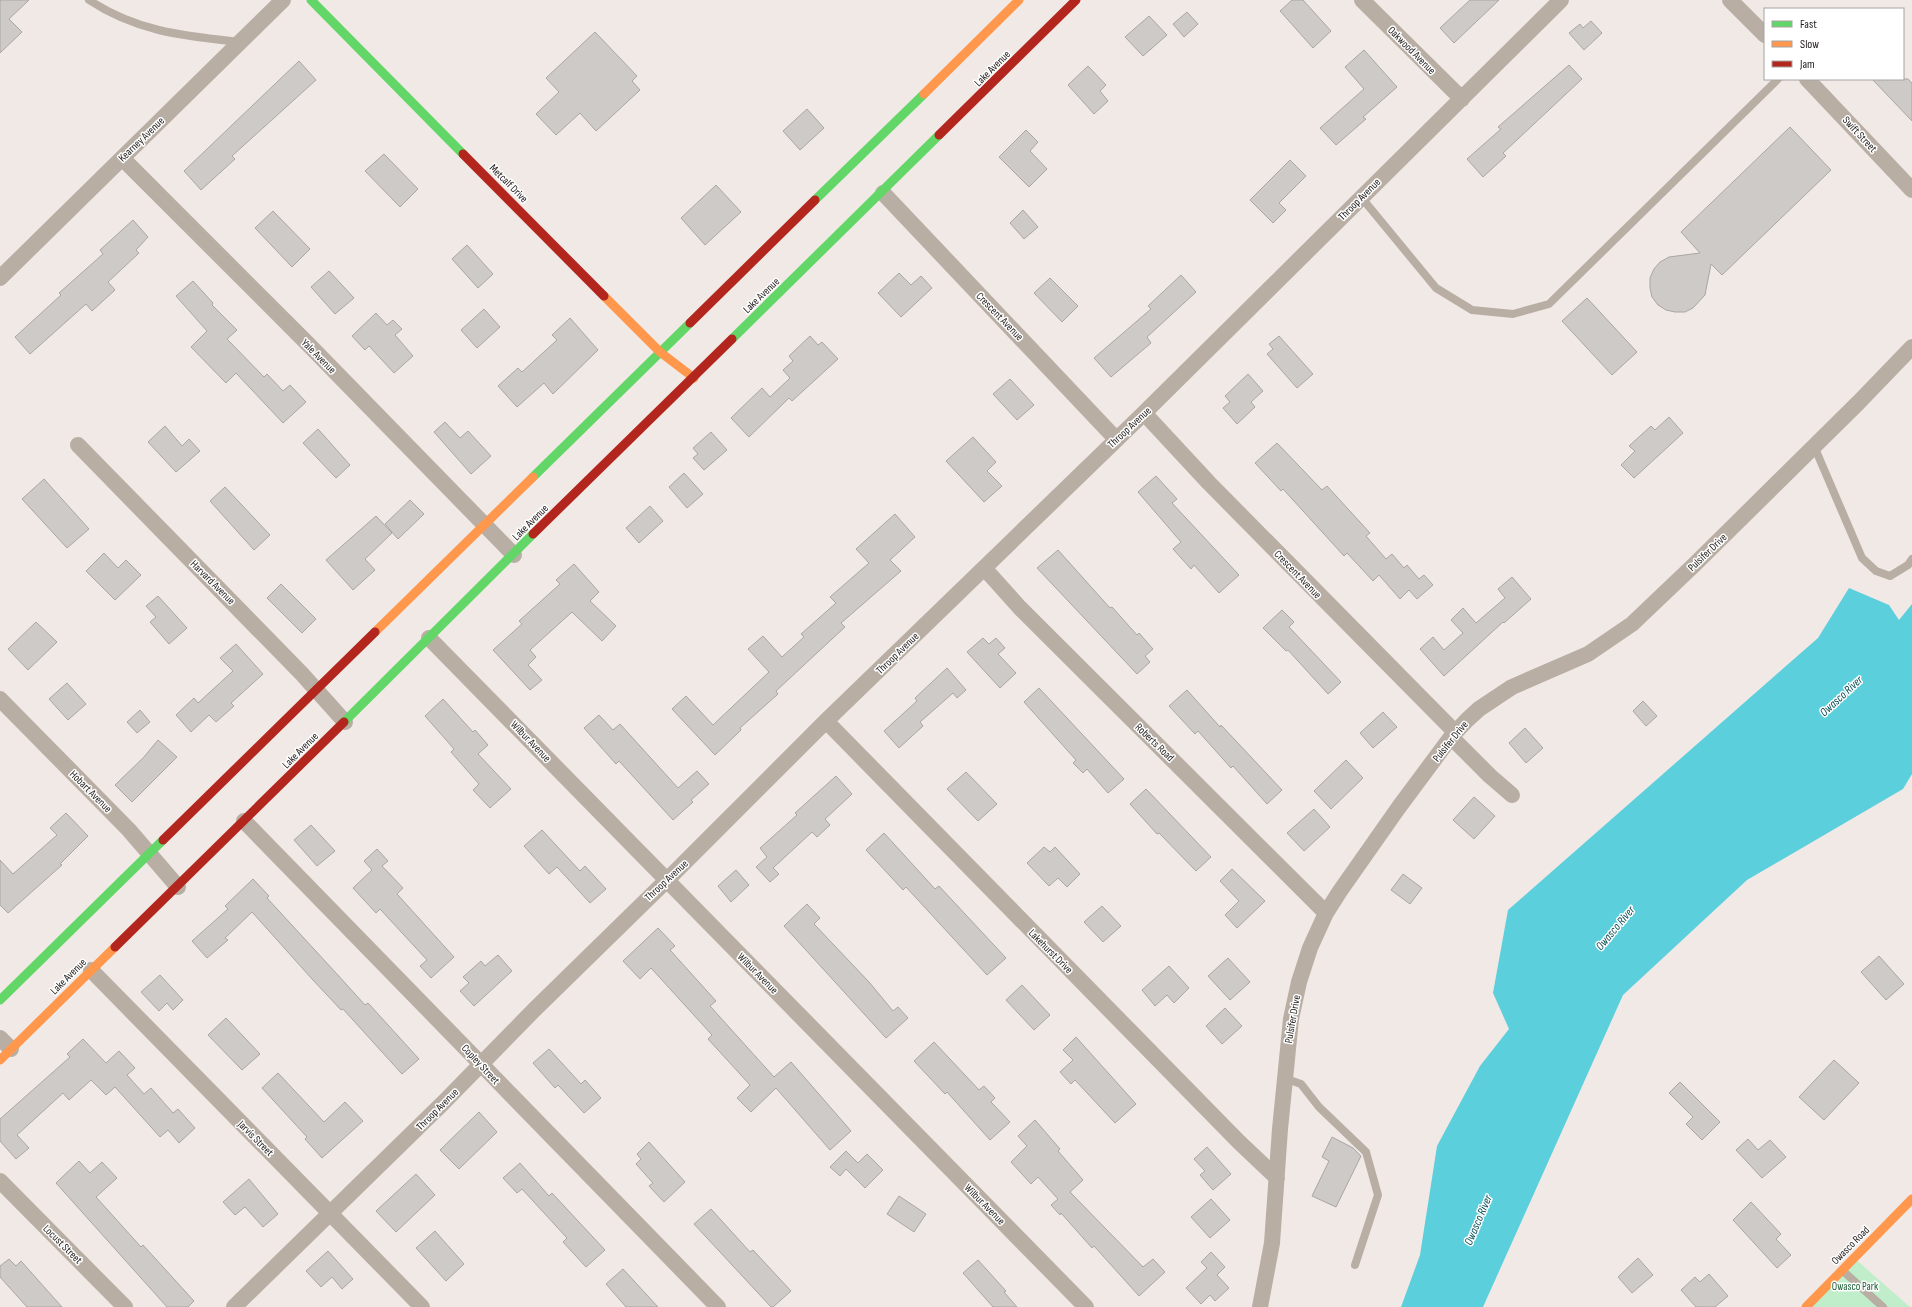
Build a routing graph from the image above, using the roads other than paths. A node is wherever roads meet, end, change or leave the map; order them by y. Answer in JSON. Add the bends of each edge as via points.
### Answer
{"nodes":[{"id":1,"x":90,"y":0,"type":"edge"},
{"id":2,"x":283,"y":0,"type":"edge"},
{"id":3,"x":310,"y":0,"type":"edge"},
{"id":4,"x":1019,"y":0,"type":"edge"},
{"id":5,"x":1076,"y":0,"type":"edge"},
{"id":6,"x":1362,"y":0,"type":"edge"},
{"id":7,"x":1561,"y":0,"type":"edge"},
{"id":8,"x":1730,"y":0,"type":"edge"},
{"id":9,"x":1764,"y":34,"type":"edge"},
{"id":10,"x":241,"y":42,"type":"junction"},
{"id":11,"x":1777,"y":80,"type":"edge"},
{"id":12,"x":1808,"y":80,"type":"edge"},
{"id":13,"x":1462,"y":99,"type":"junction"},
{"id":14,"x":122,"y":158,"type":"junction"},
{"id":15,"x":1912,"y":190,"type":"edge"},
{"id":16,"x":883,"y":193,"type":"junction"},
{"id":17,"x":1361,"y":197,"type":"junction"},
{"id":18,"x":0,"y":278,"type":"edge"},
{"id":19,"x":1912,"y":347,"type":"edge"},
{"id":20,"x":660,"y":352,"type":"junction"},
{"id":21,"x":694,"y":378,"type":"junction"},
{"id":22,"x":1144,"y":413,"type":"junction"},
{"id":23,"x":1116,"y":439,"type":"junction"},
{"id":24,"x":78,"y":445,"type":"dead end"},
{"id":25,"x":1814,"y":446,"type":"junction"},
{"id":26,"x":484,"y":525,"type":"junction"},
{"id":27,"x":514,"y":555,"type":"junction"},
{"id":28,"x":1912,"y":560,"type":"edge"},
{"id":29,"x":985,"y":569,"type":"junction"},
{"id":30,"x":429,"y":638,"type":"junction"},
{"id":31,"x":315,"y":690,"type":"junction"},
{"id":32,"x":0,"y":699,"type":"edge"},
{"id":33,"x":826,"y":721,"type":"junction"},
{"id":34,"x":345,"y":722,"type":"junction"},
{"id":35,"x":1453,"y":735,"type":"junction"},
{"id":36,"x":1512,"y":795,"type":"dead end"},
{"id":37,"x":244,"y":821,"type":"junction"},
{"id":38,"x":150,"y":853,"type":"junction"},
{"id":39,"x":667,"y":880,"type":"junction"},
{"id":40,"x":178,"y":887,"type":"junction"},
{"id":41,"x":1326,"y":913,"type":"junction"},
{"id":42,"x":91,"y":970,"type":"junction"},
{"id":43,"x":0,"y":1000,"type":"edge"},
{"id":44,"x":4,"y":1049,"type":"edge"},
{"id":45,"x":481,"y":1064,"type":"junction"},
{"id":46,"x":1284,"y":1078,"type":"junction"},
{"id":47,"x":1277,"y":1178,"type":"junction"},
{"id":48,"x":0,"y":1181,"type":"edge"},
{"id":49,"x":1912,"y":1199,"type":"edge"},
{"id":50,"x":329,"y":1212,"type":"junction"},
{"id":51,"x":1355,"y":1265,"type":"dead end"},
{"id":52,"x":1842,"y":1270,"type":"junction"},
{"id":53,"x":125,"y":1307,"type":"edge"},
{"id":54,"x":234,"y":1307,"type":"edge"},
{"id":55,"x":422,"y":1307,"type":"edge"},
{"id":56,"x":718,"y":1307,"type":"edge"},
{"id":57,"x":1086,"y":1307,"type":"edge"},
{"id":58,"x":1260,"y":1307,"type":"edge"},
{"id":59,"x":1806,"y":1307,"type":"edge"},
{"id":60,"x":1882,"y":1307,"type":"edge"}],
"edges":[{"from":1,"to":10,"type":"lane","via":[[122,19],[164,33]]},
{"from":2,"to":10,"type":"street","name":"Kearney Avenue"},
{"from":3,"to":20,"type":"main road","name":"Metcalf Drive"},
{"from":4,"to":20,"type":"main road"},
{"from":5,"to":16,"type":"main road","name":"Lake Avenue"},
{"from":6,"to":13,"type":"street","name":"Oakwood Avenue"},
{"from":7,"to":13,"type":"street","name":"Throop Avenue"},
{"from":8,"to":9,"type":"street"},
{"from":10,"to":14,"type":"street","name":"Kearney Avenue"},
{"from":11,"to":17,"type":"lane","via":[[1549,304],[1542,306],[1513,314],[1472,310],[1436,288]]},
{"from":12,"to":15,"type":"street","name":"Swift Street"},
{"from":13,"to":17,"type":"street","name":"Throop Avenue"},
{"from":14,"to":18,"type":"street","name":"Kearney Avenue"},
{"from":14,"to":26,"type":"street","name":"Yale Avenue"},
{"from":16,"to":21,"type":"main road","name":"Lake Avenue"},
{"from":16,"to":23,"type":"street","name":"Crescent Avenue"},
{"from":17,"to":22,"type":"street","name":"Throop Avenue"},
{"from":19,"to":25,"type":"street","name":"Pulsifer Drive"},
{"from":20,"to":21,"type":"main road","name":"Metcalf Drive"},
{"from":20,"to":26,"type":"main road"},
{"from":21,"to":27,"type":"main road","name":"Lake Avenue"},
{"from":22,"to":23,"type":"street","name":"Throop Avenue"},
{"from":22,"to":35,"type":"street","name":"Crescent Avenue"},
{"from":23,"to":29,"type":"street","name":"Throop Avenue"},
{"from":24,"to":31,"type":"street","name":"Harvard Avenue","via":[[233,602]]},
{"from":25,"to":28,"type":"lane","via":[[1862,558],[1876,571],[1890,576]]},
{"from":25,"to":35,"type":"street","name":"Pulsifer Drive","via":[[1632,624],[1588,654],[1512,687],[1480,709]]},
{"from":26,"to":27,"type":"street","name":"Yale Avenue"},
{"from":26,"to":31,"type":"main road"},
{"from":27,"to":30,"type":"main road","name":"Lake Avenue"},
{"from":29,"to":33,"type":"street","name":"Throop Avenue"},
{"from":29,"to":41,"type":"street","name":"Roberts Road","via":[[1020,608]]},
{"from":30,"to":34,"type":"main road","name":"Lake Avenue"},
{"from":30,"to":39,"type":"street","name":"Wilbur Avenue"},
{"from":31,"to":34,"type":"street","name":"Harvard Avenue"},
{"from":31,"to":38,"type":"main road"},
{"from":32,"to":38,"type":"street","name":"Hobart Avenue"},
{"from":33,"to":39,"type":"street","name":"Throop Avenue"},
{"from":33,"to":47,"type":"street","name":"Lakehurst Drive"},
{"from":34,"to":37,"type":"main road","name":"Lake Avenue"},
{"from":35,"to":36,"type":"street","name":"Crescent Avenue","via":[[1490,776]]},
{"from":35,"to":41,"type":"street","name":"Pulsifer Drive","via":[[1399,807]]},
{"from":37,"to":40,"type":"main road","name":"Lake Avenue"},
{"from":37,"to":45,"type":"street","name":"Copley Street"},
{"from":38,"to":40,"type":"street","name":"Hobart Avenue"},
{"from":38,"to":43,"type":"main road"},
{"from":39,"to":45,"type":"street","name":"Throop Avenue"},
{"from":39,"to":57,"type":"street","name":"Wilbur Avenue"},
{"from":40,"to":42,"type":"main road","name":"Lake Avenue"},
{"from":41,"to":46,"type":"street","name":"Pulsifer Drive","via":[[1310,948],[1299,982],[1291,1019]]},
{"from":42,"to":44,"type":"main road","name":"Lake Avenue"},
{"from":42,"to":50,"type":"street","name":"Jarvis Street"},
{"from":45,"to":50,"type":"street","name":"Throop Avenue","via":[[346,1199]]},
{"from":45,"to":56,"type":"street","name":"Copley Street"},
{"from":46,"to":47,"type":"street","name":"Pulsifer Drive"},
{"from":46,"to":51,"type":"lane","via":[[1301,1084],[1319,1106],[1366,1152],[1378,1195]]},
{"from":47,"to":58,"type":"street","name":"Pulsifer Drive","via":[[1272,1244]]},
{"from":48,"to":53,"type":"street","name":"Locust Street"},
{"from":49,"to":52,"type":"main road","name":"Owasco Road"},
{"from":50,"to":54,"type":"street","name":"Throop Avenue"},
{"from":50,"to":55,"type":"street","name":"Jarvis Street"},
{"from":52,"to":59,"type":"main road","name":"Owasco Road"},
{"from":52,"to":60,"type":"lane"}]}
